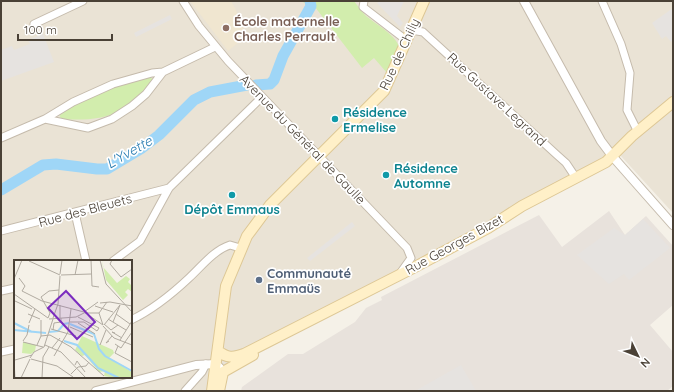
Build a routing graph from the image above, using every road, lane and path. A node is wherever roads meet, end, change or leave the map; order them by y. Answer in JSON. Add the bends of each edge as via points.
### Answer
{"nodes":[{"id":1,"x":83,"y":1,"type":"edge"},
{"id":2,"x":183,"y":1,"type":"edge"},
{"id":3,"x":364,"y":1,"type":"edge"},
{"id":4,"x":424,"y":1,"type":"edge"},
{"id":5,"x":525,"y":1,"type":"edge"},
{"id":6,"x":602,"y":1,"type":"edge"},
{"id":7,"x":34,"y":24,"type":"dead end"},
{"id":8,"x":411,"y":30,"type":"junction"},
{"id":9,"x":406,"y":40,"type":"junction"},
{"id":10,"x":216,"y":47,"type":"junction"},
{"id":11,"x":163,"y":72,"type":"junction"},
{"id":12,"x":262,"y":97,"type":"junction"},
{"id":13,"x":673,"y":102,"type":"edge"},
{"id":14,"x":45,"y":120,"type":"junction"},
{"id":15,"x":638,"y":132,"type":"junction"},
{"id":16,"x":1,"y":138,"type":"edge"},
{"id":17,"x":320,"y":156,"type":"junction"},
{"id":18,"x":612,"y":157,"type":"junction"},
{"id":19,"x":576,"y":178,"type":"junction"},
{"id":20,"x":169,"y":188,"type":"junction"},
{"id":21,"x":75,"y":213,"type":"junction"},
{"id":22,"x":673,"y":225,"type":"edge"},
{"id":23,"x":1,"y":231,"type":"edge"},
{"id":24,"x":240,"y":248,"type":"junction"},
{"id":25,"x":86,"y":260,"type":"edge"},
{"id":26,"x":114,"y":260,"type":"edge"},
{"id":27,"x":398,"y":275,"type":"junction"},
{"id":28,"x":14,"y":288,"type":"edge"},
{"id":29,"x":1,"y":291,"type":"edge"},
{"id":30,"x":132,"y":319,"type":"edge"},
{"id":31,"x":295,"y":329,"type":"junction"},
{"id":32,"x":14,"y":349,"type":"edge"},
{"id":33,"x":218,"y":351,"type":"junction"},
{"id":34,"x":1,"y":352,"type":"edge"},
{"id":35,"x":206,"y":364,"type":"junction"},
{"id":36,"x":216,"y":364,"type":"junction"},
{"id":37,"x":224,"y":372,"type":"junction"},
{"id":38,"x":96,"y":391,"type":"edge"},
{"id":39,"x":185,"y":391,"type":"edge"},
{"id":40,"x":212,"y":391,"type":"edge"},
{"id":41,"x":219,"y":391,"type":"edge"}],
"edges":[{"from":1,"to":7,"type":"street"},
{"from":2,"to":10,"type":"street","name":"Avenue du Général de Gaulle"},
{"from":3,"to":9,"type":"street","via":[[363,7]]},
{"from":4,"to":8,"type":"main road","name":"Rue de Chilly"},
{"from":5,"to":18,"type":"street","via":[[590,123]]},
{"from":6,"to":15,"type":"street","via":[[621,44],[630,73],[627,110]]},
{"from":8,"to":9,"type":"main road","name":"Rue de Chilly"},
{"from":8,"to":19,"type":"street","name":"Rue Gustave Legrand","via":[[420,30],[428,37],[566,163]]},
{"from":9,"to":17,"type":"main road","name":"Rue de Chilly","via":[[384,91]]},
{"from":10,"to":11,"type":"street"},
{"from":10,"to":12,"type":"street","name":"Avenue du Général de Gaulle"},
{"from":11,"to":14,"type":"street","via":[[152,72],[113,84],[73,102]]},
{"from":11,"to":14,"type":"street","via":[[146,94],[112,119],[88,128]]},
{"from":12,"to":17,"type":"street","name":"Avenue du Général de Gaulle"},
{"from":12,"to":20,"type":"street"},
{"from":13,"to":15,"type":"main road","name":"Rue Georges Bizet"},
{"from":14,"to":16,"type":"street"},
{"from":15,"to":18,"type":"main road","name":"Rue Georges Bizet"},
{"from":17,"to":24,"type":"main road","name":"Rue de Chilly","via":[[270,205]]},
{"from":17,"to":27,"type":"street","name":"Avenue du Général de Gaulle","via":[[409,250],[409,263]]},
{"from":18,"to":19,"type":"main road","name":"Rue Georges Bizet"},
{"from":18,"to":22,"type":"street"},
{"from":19,"to":27,"type":"main road","name":"Rue Georges Bizet"},
{"from":20,"to":21,"type":"street","name":"Rue des Bleuets"},
{"from":20,"to":26,"type":"street","via":[[140,241]]},
{"from":21,"to":23,"type":"street","name":"Rue des Bleuets"},
{"from":21,"to":25,"type":"street"},
{"from":24,"to":30,"type":"street","via":[[230,245],[221,249],[178,288]]},
{"from":24,"to":33,"type":"main road","name":"Rue de Chilly","via":[[226,286]]},
{"from":27,"to":31,"type":"main road","name":"Rue Georges Bizet"},
{"from":28,"to":29,"type":"street"},
{"from":31,"to":33,"type":"main road","name":"Rue Georges Bizet","via":[[235,357],[228,357]]},
{"from":31,"to":37,"type":"main road","name":"Rue Georges Bizet"},
{"from":32,"to":34,"type":"street"},
{"from":33,"to":36,"type":"main road","name":"Rue de Chilly"},
{"from":35,"to":36,"type":"street"},
{"from":35,"to":38,"type":"street"},
{"from":35,"to":39,"type":"street"},
{"from":36,"to":37,"type":"street"},
{"from":36,"to":40,"type":"main road","name":"Rue de Chilly"},
{"from":37,"to":41,"type":"main road"}]}
